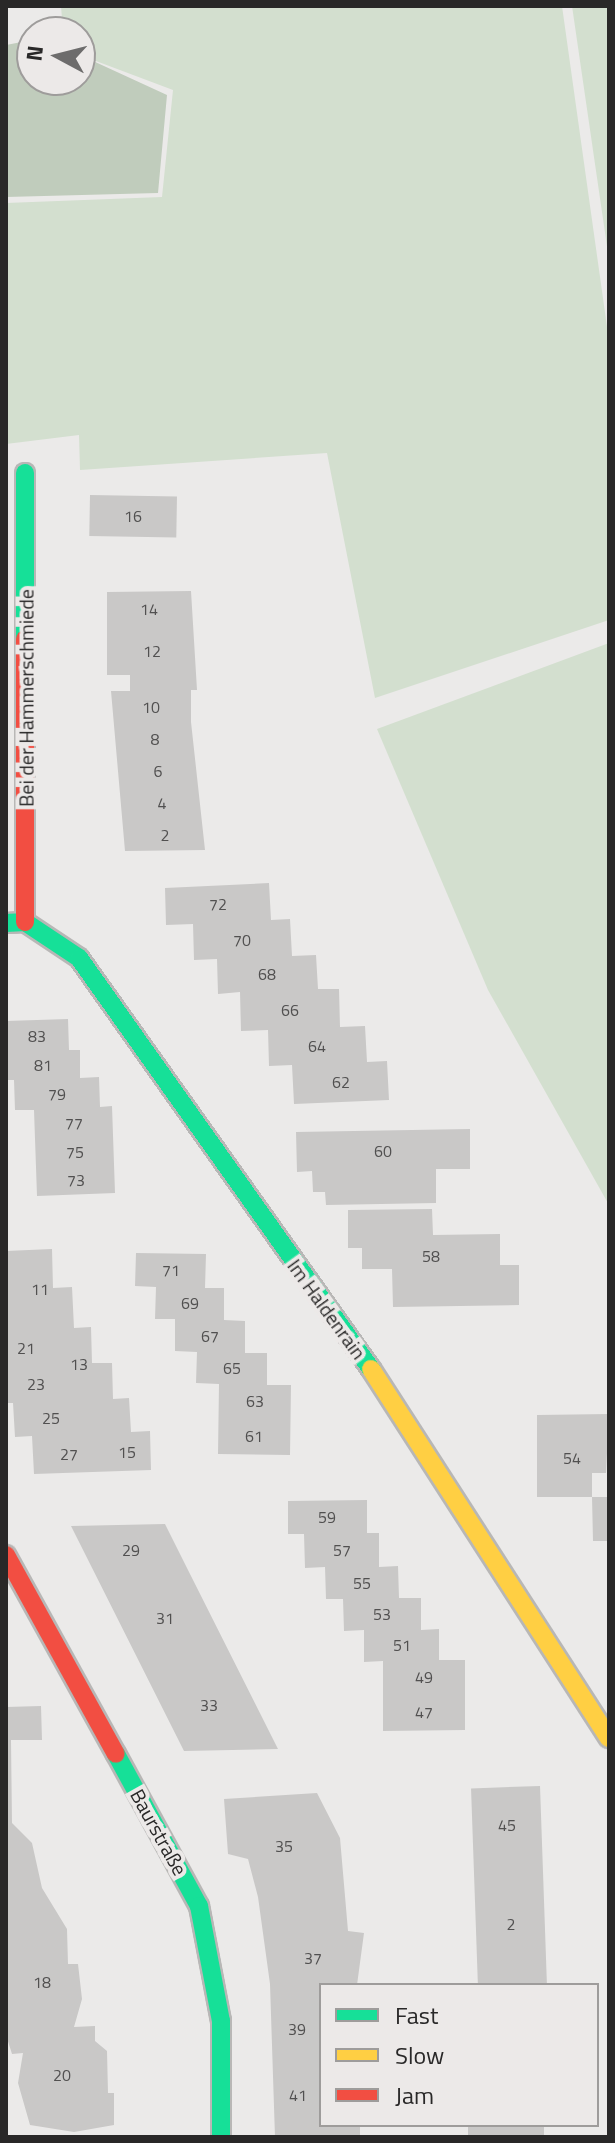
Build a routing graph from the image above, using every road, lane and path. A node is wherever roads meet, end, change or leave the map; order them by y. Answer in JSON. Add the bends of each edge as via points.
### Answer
{"nodes":[{"id":1,"x":25,"y":473,"type":"dead end"},
{"id":2,"x":15,"y":922,"type":"edge"},
{"id":3,"x":6,"y":1555,"type":"edge"},
{"id":4,"x":609,"y":1738,"type":"edge"},
{"id":5,"x":221,"y":2137,"type":"edge"}],
"edges":[{"from":1,"to":2,"type":"street","name":"Bei der Hammerschmiede"},
{"from":2,"to":4,"type":"street","name":"Im Haldenrain","via":[[79,958],[434,1458]]},
{"from":3,"to":5,"type":"street","name":"Baurstraße","via":[[199,1906],[221,2021]]}]}
